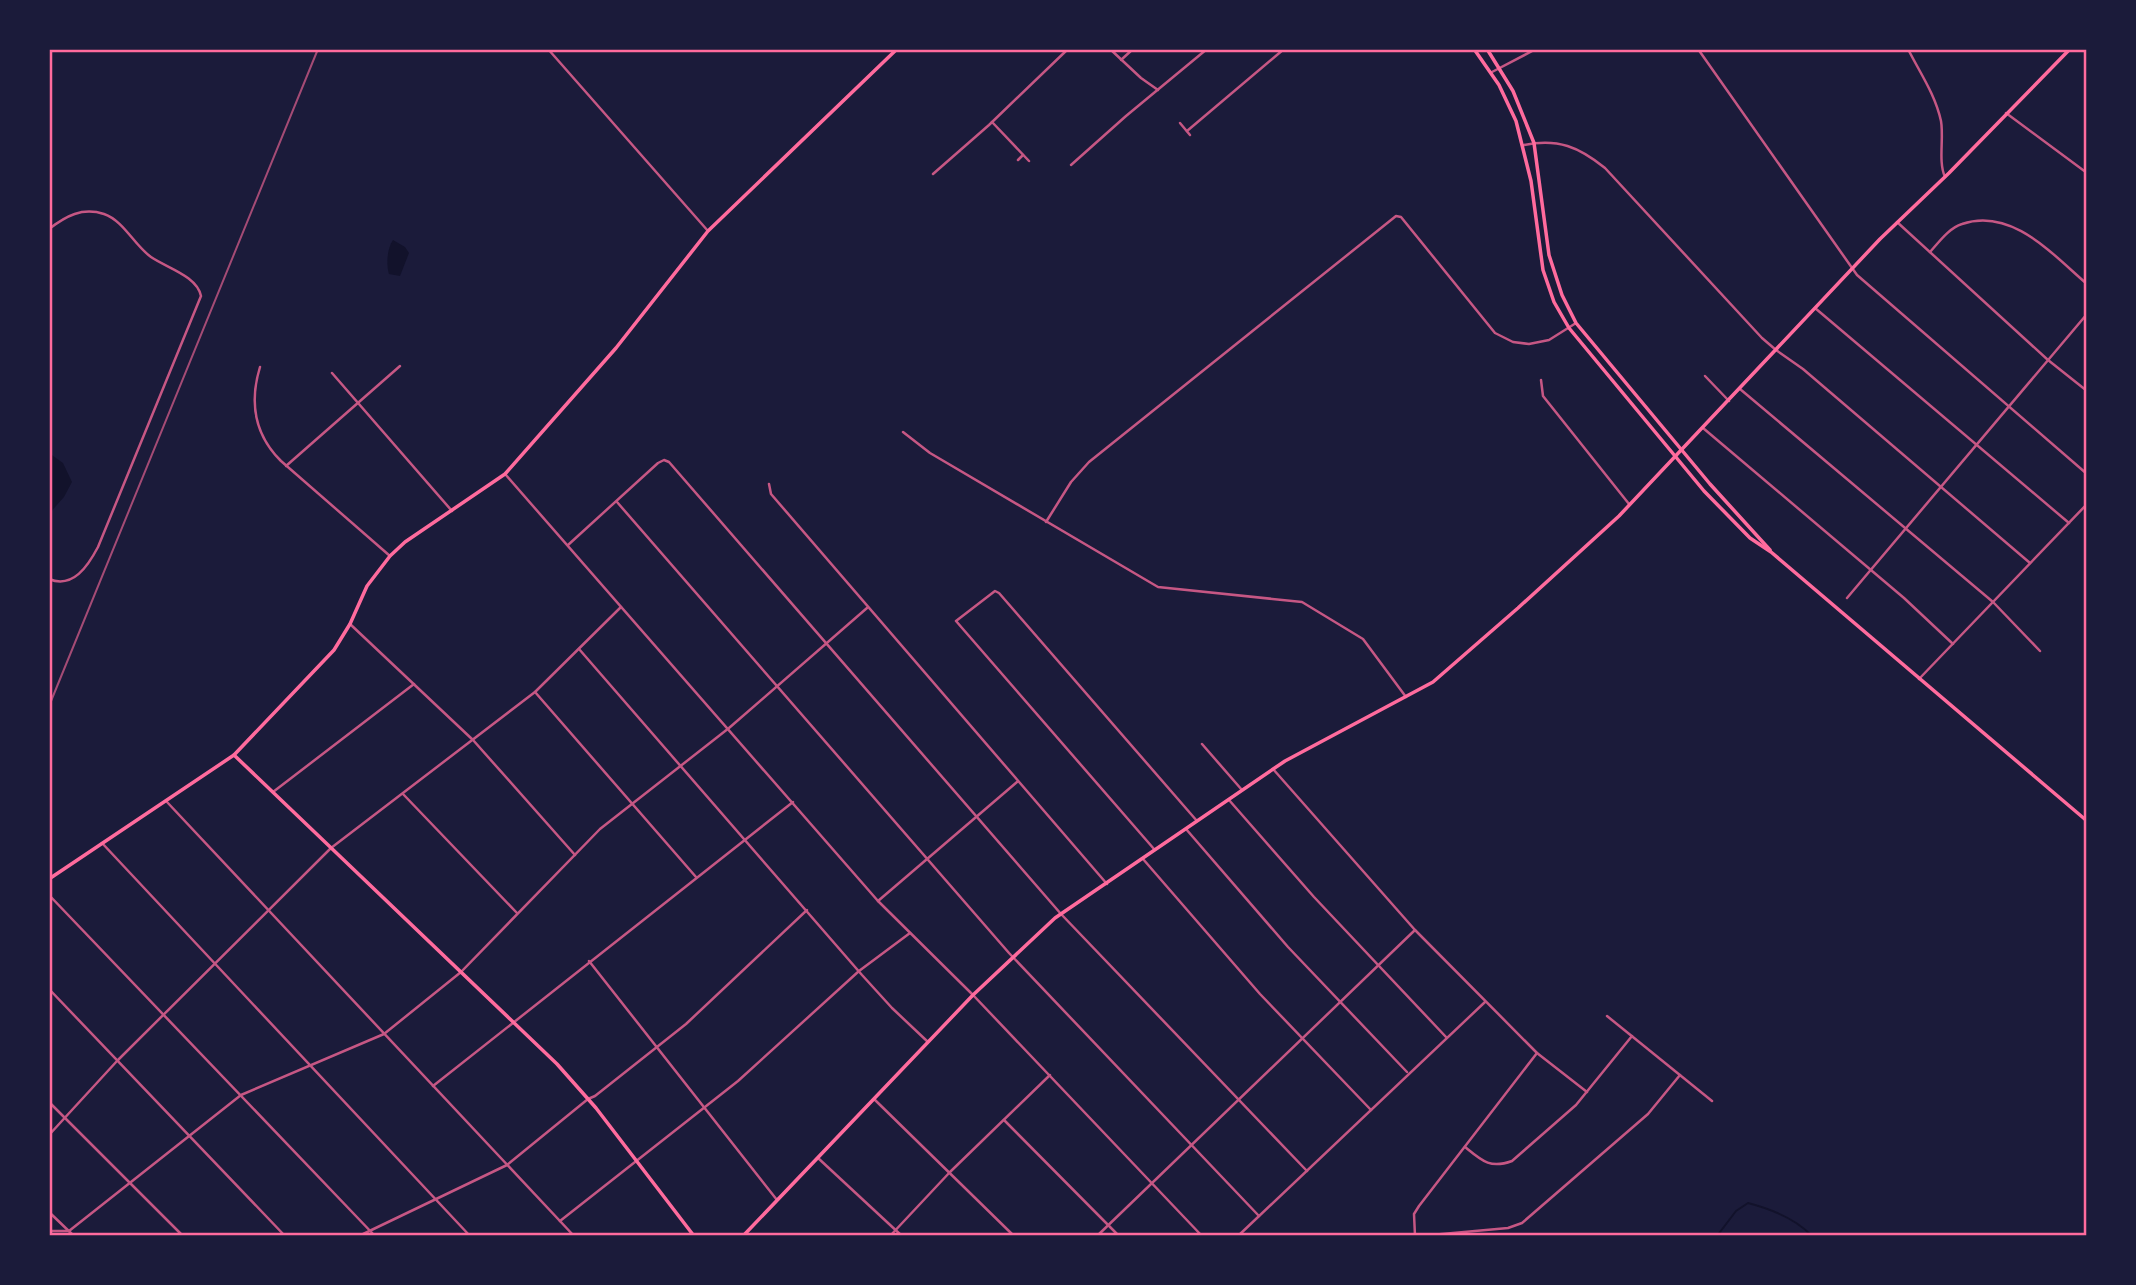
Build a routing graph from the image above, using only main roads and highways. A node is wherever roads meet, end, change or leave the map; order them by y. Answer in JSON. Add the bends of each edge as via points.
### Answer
{"nodes":[{"id":1,"x":897,"y":49,"type":"edge"},
{"id":2,"x":1474,"y":49,"type":"edge"},
{"id":3,"x":1487,"y":49,"type":"edge"},
{"id":4,"x":2070,"y":49,"type":"edge"},
{"id":5,"x":1682,"y":451,"type":"junction"},
{"id":6,"x":1675,"y":457,"type":"junction"},
{"id":7,"x":1771,"y":552,"type":"junction"},
{"id":8,"x":234,"y":755,"type":"junction"},
{"id":9,"x":2087,"y":821,"type":"edge"},
{"id":10,"x":49,"y":878,"type":"edge"},
{"id":11,"x":694,"y":1236,"type":"edge"},
{"id":12,"x":743,"y":1236,"type":"edge"}],
"edges":[{"from":1,"to":8,"type":"main road","via":[[708,231],[616,348],[505,474],[390,556],[367,586],[334,650]]},
{"from":2,"to":6,"type":"main road","via":[[1492,72],[1524,145],[1540,259],[1554,302],[1569,328]]},
{"from":3,"to":5,"type":"main road","via":[[1501,67],[1534,143],[1549,255],[1562,295],[1576,323]]},
{"from":4,"to":5,"type":"main road","via":[[1897,222]]},
{"from":5,"to":6,"type":"main road"},
{"from":5,"to":7,"type":"main road"},
{"from":6,"to":7,"type":"main road","via":[[1722,510]]},
{"from":6,"to":12,"type":"main road","via":[[1604,531],[1433,682],[1273,769],[1061,914],[973,995]]},
{"from":7,"to":9,"type":"main road"},
{"from":8,"to":10,"type":"main road"},
{"from":8,"to":11,"type":"main road","via":[[557,1064]]}]}
